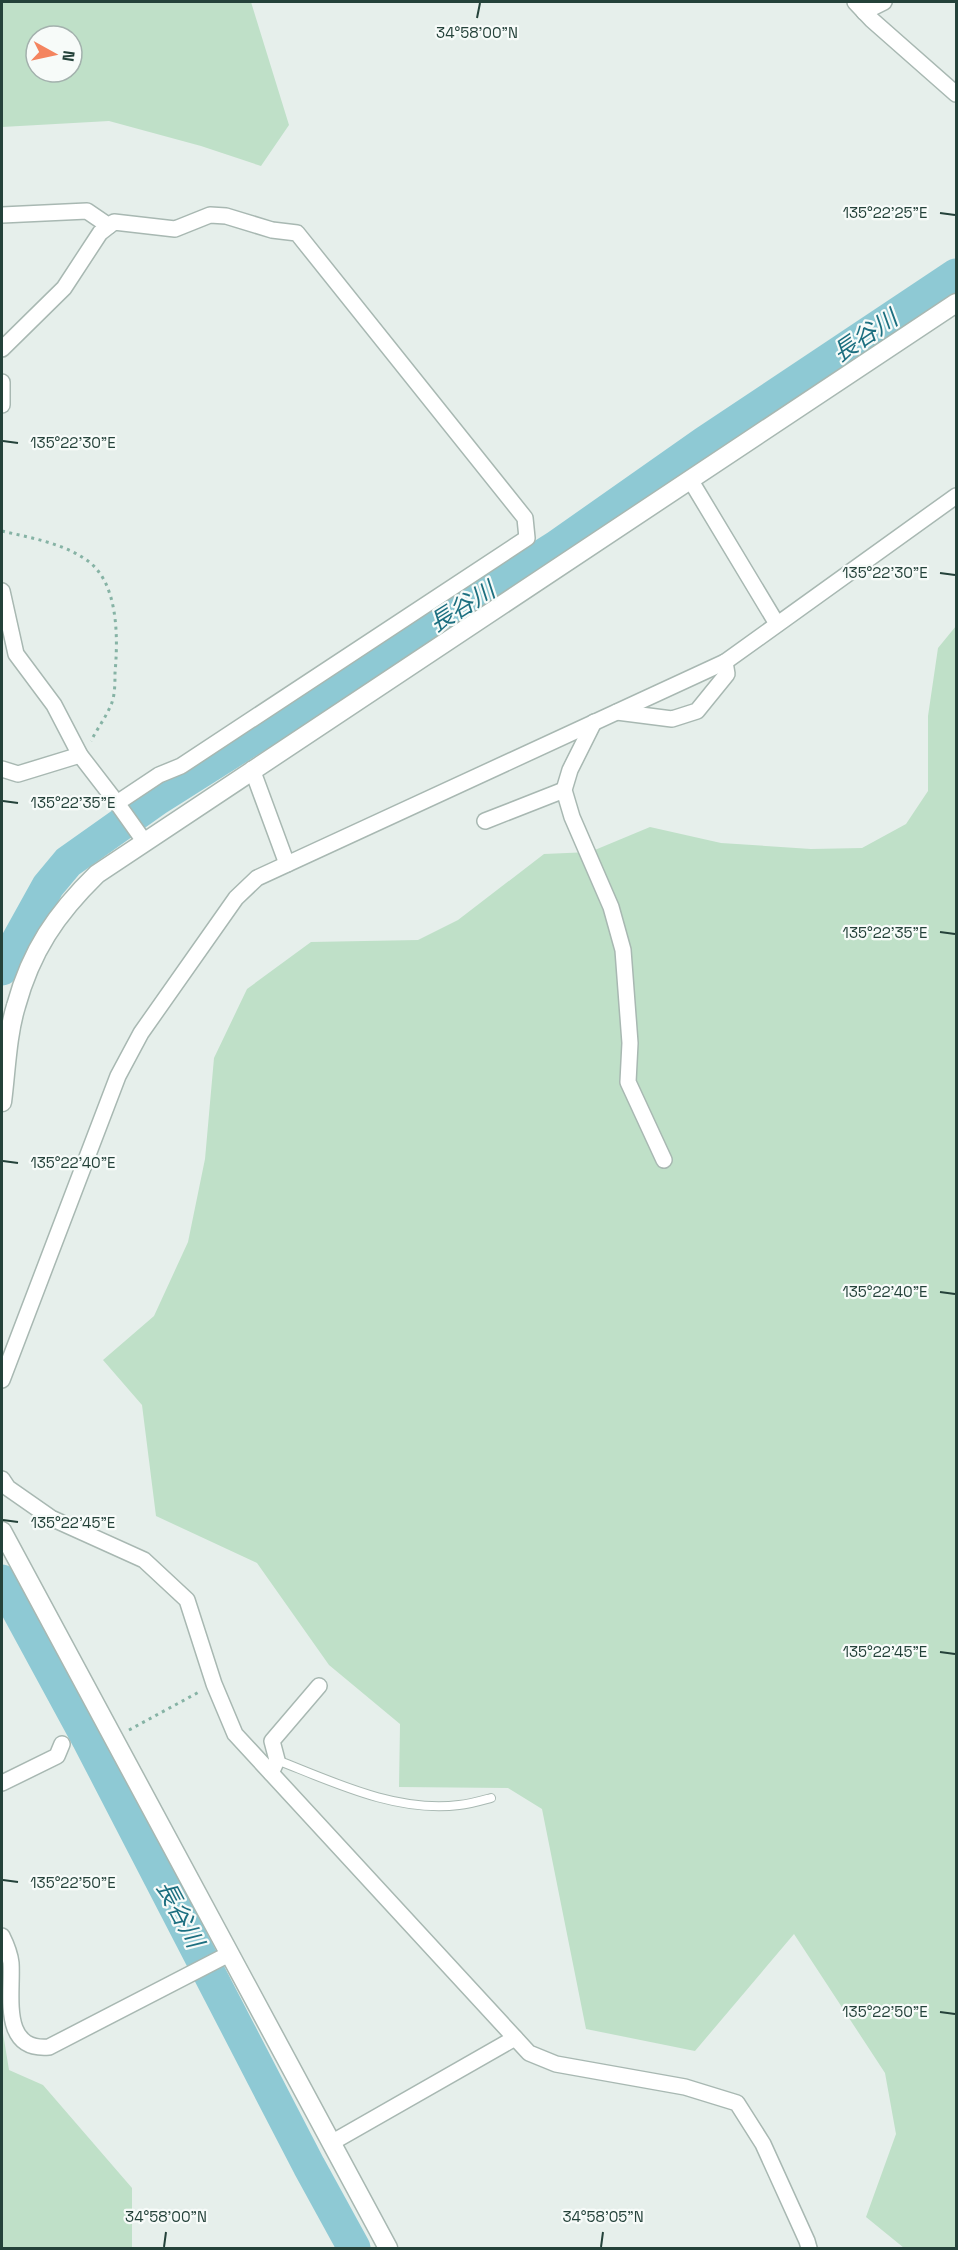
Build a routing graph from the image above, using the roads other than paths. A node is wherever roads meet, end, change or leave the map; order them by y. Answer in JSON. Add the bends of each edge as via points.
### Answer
{"nodes":[{"id":1,"x":884,"y":2,"type":"edge"},
{"id":2,"x":860,"y":7,"type":"edge"},
{"id":3,"x":957,"y":94,"type":"edge"},
{"id":4,"x":2,"y":215,"type":"edge"},
{"id":5,"x":109,"y":226,"type":"junction"},
{"id":6,"x":957,"y":303,"type":"edge"},
{"id":7,"x":2,"y":349,"type":"edge"},
{"id":8,"x":2,"y":382,"type":"edge"},
{"id":9,"x":2,"y":405,"type":"edge"},
{"id":10,"x":691,"y":481,"type":"junction"},
{"id":11,"x":957,"y":496,"type":"edge"},
{"id":12,"x":2,"y":591,"type":"edge"},
{"id":13,"x":777,"y":624,"type":"junction"},
{"id":14,"x":5,"y":628,"type":"edge"},
{"id":15,"x":725,"y":662,"type":"junction"},
{"id":16,"x":616,"y":712,"type":"junction"},
{"id":17,"x":594,"y":722,"type":"junction"},
{"id":18,"x":82,"y":758,"type":"junction"},
{"id":19,"x":2,"y":769,"type":"edge"},
{"id":20,"x":252,"y":770,"type":"junction"},
{"id":21,"x":564,"y":790,"type":"junction"},
{"id":22,"x":117,"y":804,"type":"junction"},
{"id":23,"x":485,"y":820,"type":"dead end"},
{"id":24,"x":144,"y":841,"type":"junction"},
{"id":25,"x":287,"y":864,"type":"junction"},
{"id":26,"x":2,"y":1102,"type":"edge"},
{"id":27,"x":663,"y":1160,"type":"dead end"},
{"id":28,"x":6,"y":1358,"type":"edge"},
{"id":29,"x":2,"y":1380,"type":"edge"},
{"id":30,"x":2,"y":1479,"type":"edge"},
{"id":31,"x":2,"y":1532,"type":"edge"},
{"id":32,"x":319,"y":1686,"type":"dead end"},
{"id":33,"x":62,"y":1744,"type":"dead end"},
{"id":34,"x":274,"y":1766,"type":"junction"},
{"id":35,"x":2,"y":1783,"type":"edge"},
{"id":36,"x":491,"y":1798,"type":"dead end"},
{"id":37,"x":2,"y":1936,"type":"edge"},
{"id":38,"x":229,"y":1954,"type":"junction"},
{"id":39,"x":515,"y":2038,"type":"junction"},
{"id":40,"x":331,"y":2143,"type":"junction"},
{"id":41,"x":388,"y":2248,"type":"edge"},
{"id":42,"x":808,"y":2248,"type":"edge"}],
"edges":[{"from":1,"to":2,"type":"street"},
{"from":2,"to":3,"type":"street"},
{"from":4,"to":5,"type":"street","via":[[87,211]]},
{"from":5,"to":7,"type":"street","via":[[100,233],[64,288]]},
{"from":5,"to":22,"type":"street","via":[[114,222],[175,229],[210,216],[226,216],[297,233],[525,518],[527,538]]},
{"from":6,"to":10,"type":"street"},
{"from":8,"to":9,"type":"street"},
{"from":10,"to":13,"type":"street"},
{"from":10,"to":20,"type":"street"},
{"from":11,"to":13,"type":"street"},
{"from":12,"to":14,"type":"street"},
{"from":13,"to":15,"type":"street"},
{"from":14,"to":18,"type":"street","via":[[16,654],[54,705]]},
{"from":15,"to":16,"type":"street"},
{"from":15,"to":16,"type":"street","via":[[727,674],[697,711],[672,719]]},
{"from":16,"to":17,"type":"street"},
{"from":17,"to":21,"type":"street"},
{"from":17,"to":25,"type":"street"},
{"from":18,"to":19,"type":"street","via":[[18,774]]},
{"from":18,"to":22,"type":"street"},
{"from":20,"to":24,"type":"street"},
{"from":20,"to":25,"type":"street"},
{"from":21,"to":23,"type":"street"},
{"from":21,"to":27,"type":"street","via":[[611,907],[623,950],[630,1043],[628,1082]]},
{"from":22,"to":24,"type":"street"},
{"from":24,"to":26,"type":"street","via":[[97,874],[70,900],[41,942],[15,1008]]},
{"from":25,"to":28,"type":"street","via":[[257,878],[236,898],[141,1033],[118,1076]]},
{"from":28,"to":29,"type":"street"},
{"from":30,"to":34,"type":"street","via":[[8,1488],[51,1518],[144,1560],[187,1600],[235,1734]]},
{"from":31,"to":38,"type":"street"},
{"from":32,"to":34,"type":"street","via":[[272,1741]]},
{"from":33,"to":35,"type":"street","via":[[57,1756]]},
{"from":34,"to":36,"type":"lane","via":[[413,1804],[458,1806]]},
{"from":34,"to":39,"type":"street"},
{"from":37,"to":38,"type":"street","via":[[11,1961],[11,2019],[16,2033],[36,2048],[49,2047]]},
{"from":38,"to":40,"type":"street"},
{"from":39,"to":40,"type":"street"},
{"from":39,"to":42,"type":"street","via":[[529,2053],[556,2064],[685,2087],[737,2103],[763,2144]]},
{"from":40,"to":41,"type":"street"}]}
